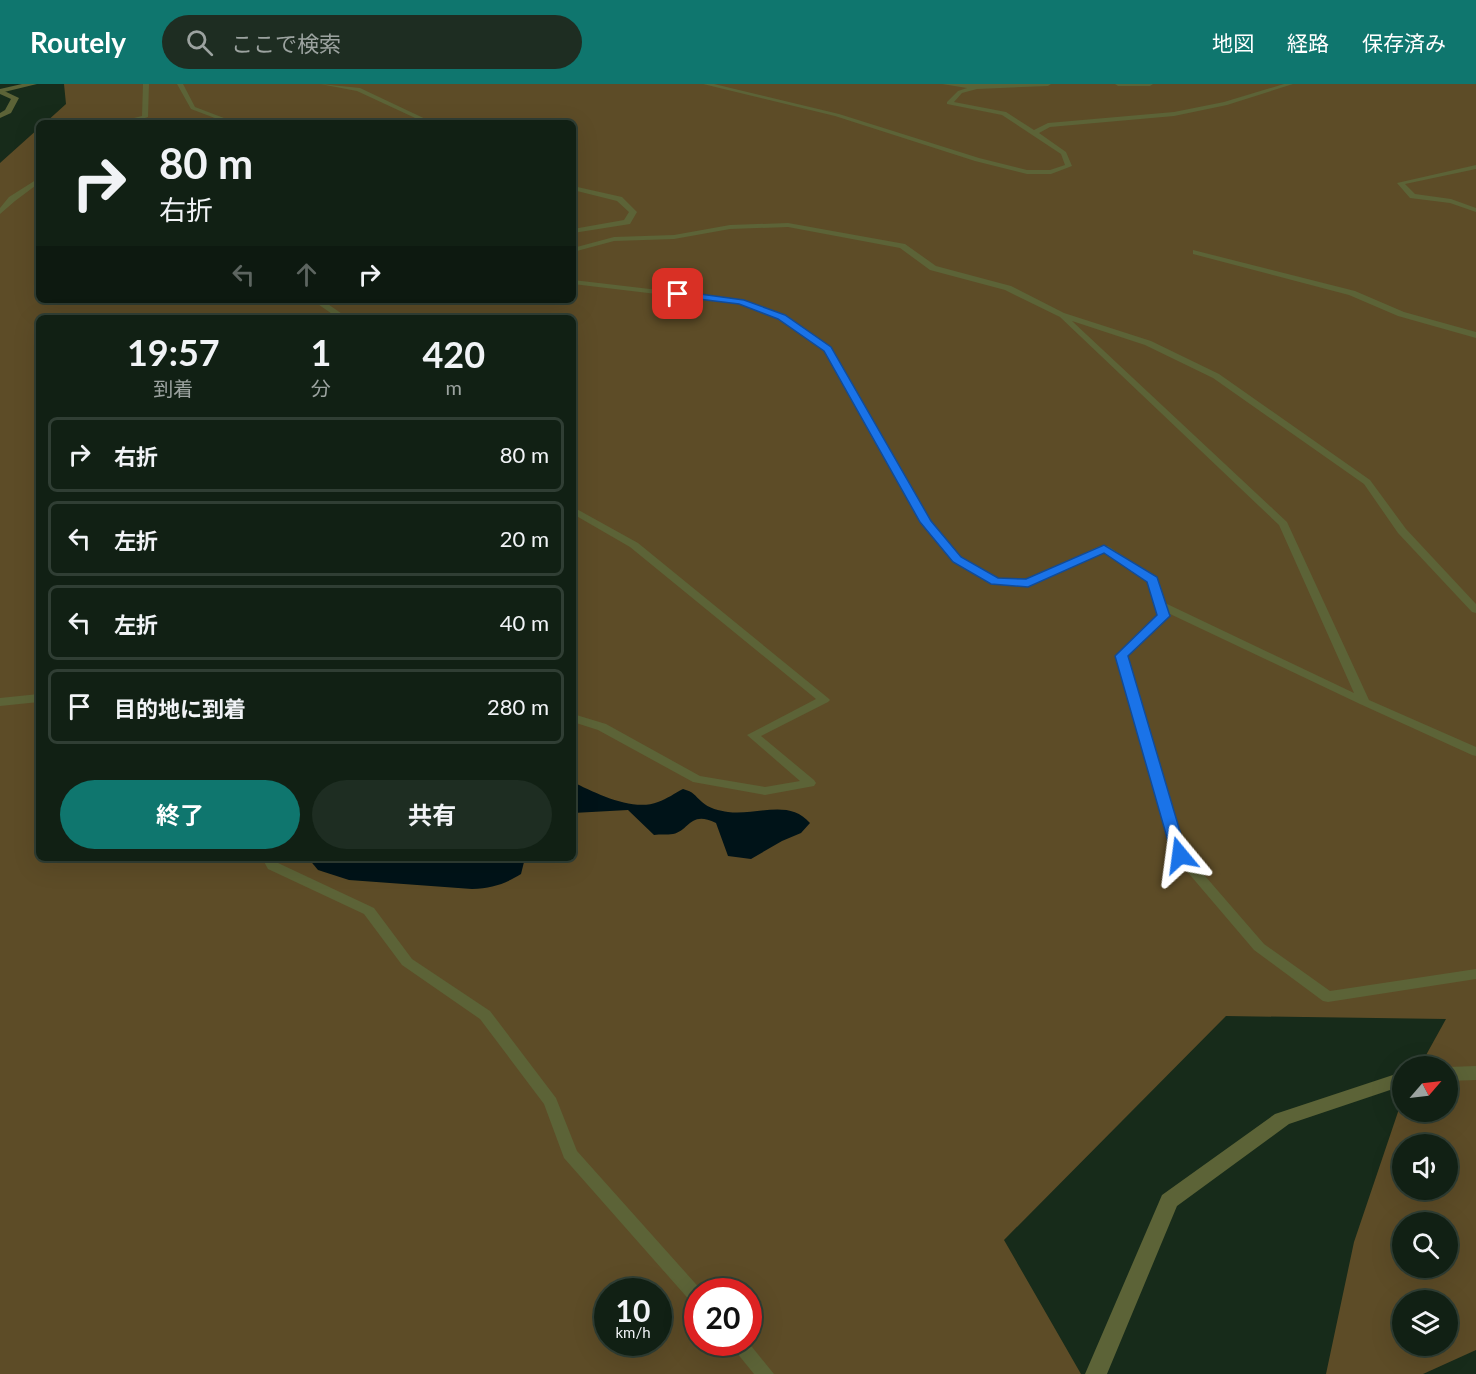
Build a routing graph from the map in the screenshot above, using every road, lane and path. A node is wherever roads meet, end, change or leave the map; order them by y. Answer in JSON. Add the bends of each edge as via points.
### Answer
{"nodes":[{"id":1,"x":33,"y":84,"type":"edge"},
{"id":2,"x":146,"y":84,"type":"edge"},
{"id":3,"x":180,"y":84,"type":"edge"},
{"id":4,"x":323,"y":84,"type":"edge"},
{"id":5,"x":706,"y":84,"type":"edge"},
{"id":6,"x":945,"y":84,"type":"edge"},
{"id":7,"x":1047,"y":84,"type":"edge"},
{"id":8,"x":1118,"y":84,"type":"edge"},
{"id":9,"x":1150,"y":84,"type":"edge"},
{"id":10,"x":1290,"y":84,"type":"edge"},
{"id":11,"x":976,"y":87,"type":"junction"},
{"id":12,"x":0,"y":91,"type":"edge"},
{"id":13,"x":3,"y":114,"type":"edge"},
{"id":14,"x":132,"y":120,"type":"edge"},
{"id":15,"x":226,"y":120,"type":"edge"},
{"id":16,"x":425,"y":120,"type":"edge"},
{"id":17,"x":1034,"y":132,"type":"junction"},
{"id":18,"x":1476,"y":167,"type":"edge"},
{"id":19,"x":36,"y":182,"type":"edge"},
{"id":20,"x":576,"y":189,"type":"edge"},
{"id":21,"x":1476,"y":210,"type":"edge"},
{"id":22,"x":0,"y":212,"type":"edge"},
{"id":23,"x":576,"y":230,"type":"edge"},
{"id":24,"x":576,"y":249,"type":"edge"},
{"id":25,"x":1196,"y":252,"type":"dead end"},
{"id":26,"x":576,"y":282,"type":"edge"},
{"id":27,"x":321,"y":303,"type":"edge"},
{"id":28,"x":339,"y":315,"type":"edge"},
{"id":29,"x":1061,"y":315,"type":"junction"},
{"id":30,"x":1476,"y":335,"type":"edge"},
{"id":31,"x":576,"y":512,"type":"edge"},
{"id":32,"x":1161,"y":605,"type":"junction"},
{"id":33,"x":1476,"y":610,"type":"edge"},
{"id":34,"x":36,"y":698,"type":"edge"},
{"id":35,"x":0,"y":702,"type":"edge"},
{"id":36,"x":1364,"y":702,"type":"junction"},
{"id":37,"x":576,"y":719,"type":"edge"},
{"id":38,"x":1476,"y":752,"type":"edge"},
{"id":39,"x":270,"y":861,"type":"edge"},
{"id":40,"x":1476,"y":974,"type":"edge"},
{"id":41,"x":1476,"y":1073,"type":"edge"},
{"id":42,"x":1458,"y":1074,"type":"edge"},
{"id":43,"x":1392,"y":1082,"type":"edge"},
{"id":44,"x":684,"y":1282,"type":"edge"},
{"id":45,"x":749,"y":1356,"type":"edge"},
{"id":46,"x":765,"y":1374,"type":"edge"},
{"id":47,"x":1096,"y":1374,"type":"edge"}],
"edges":[{"from":1,"to":12,"type":"street"},
{"from":2,"to":14,"type":"lane","via":[[145,117]]},
{"from":3,"to":15,"type":"lane","via":[[193,108]]},
{"from":4,"to":16,"type":"lane","via":[[358,89]]},
{"from":5,"to":17,"type":"lane","via":[[837,115],[1027,172],[1051,172],[1068,166],[1064,153]]},
{"from":6,"to":11,"type":"lane"},
{"from":7,"to":11,"type":"lane"},
{"from":8,"to":9,"type":"lane"},
{"from":10,"to":17,"type":"lane","via":[[1225,104],[1174,114],[1048,125]]},
{"from":11,"to":17,"type":"lane","via":[[960,92],[949,103],[1004,112]]},
{"from":12,"to":13,"type":"street","via":[[15,98]]},
{"from":18,"to":21,"type":"lane","via":[[1400,183],[1413,196],[1451,201]]},
{"from":19,"to":22,"type":"lane"},
{"from":20,"to":23,"type":"lane","via":[[620,200],[633,212],[627,222]]},
{"from":24,"to":29,"type":"lane","via":[[614,239],[788,225],[902,246],[933,268],[1008,288]]},
{"from":25,"to":30,"type":"lane","via":[[1352,293],[1401,314]]},
{"from":26,"to":32,"type":"lane","via":[[741,302],[781,317],[828,349],[926,522],[957,559],[995,581],[1028,583],[1104,548],[1152,580]]},
{"from":27,"to":28,"type":"lane"},
{"from":29,"to":33,"type":"lane","via":[[1148,343],[1216,376],[1329,453],[1367,482],[1402,531]]},
{"from":29,"to":36,"type":"lane","via":[[1283,524]]},
{"from":31,"to":37,"type":"lane","via":[[634,545],[824,700],[753,735],[810,783],[765,791],[698,779],[602,727]]},
{"from":32,"to":36,"type":"lane"},
{"from":32,"to":40,"type":"lane","via":[[1164,616],[1121,656],[1180,855],[1259,947],[1328,997]]},
{"from":34,"to":35,"type":"lane"},
{"from":36,"to":38,"type":"lane"},
{"from":39,"to":44,"type":"lane","via":[[273,866],[369,911],[407,962],[485,1015],[551,1102],[570,1154]]},
{"from":41,"to":42,"type":"street"},
{"from":43,"to":47,"type":"street","via":[[1282,1119],[1169,1201]]},
{"from":45,"to":46,"type":"lane"}]}
